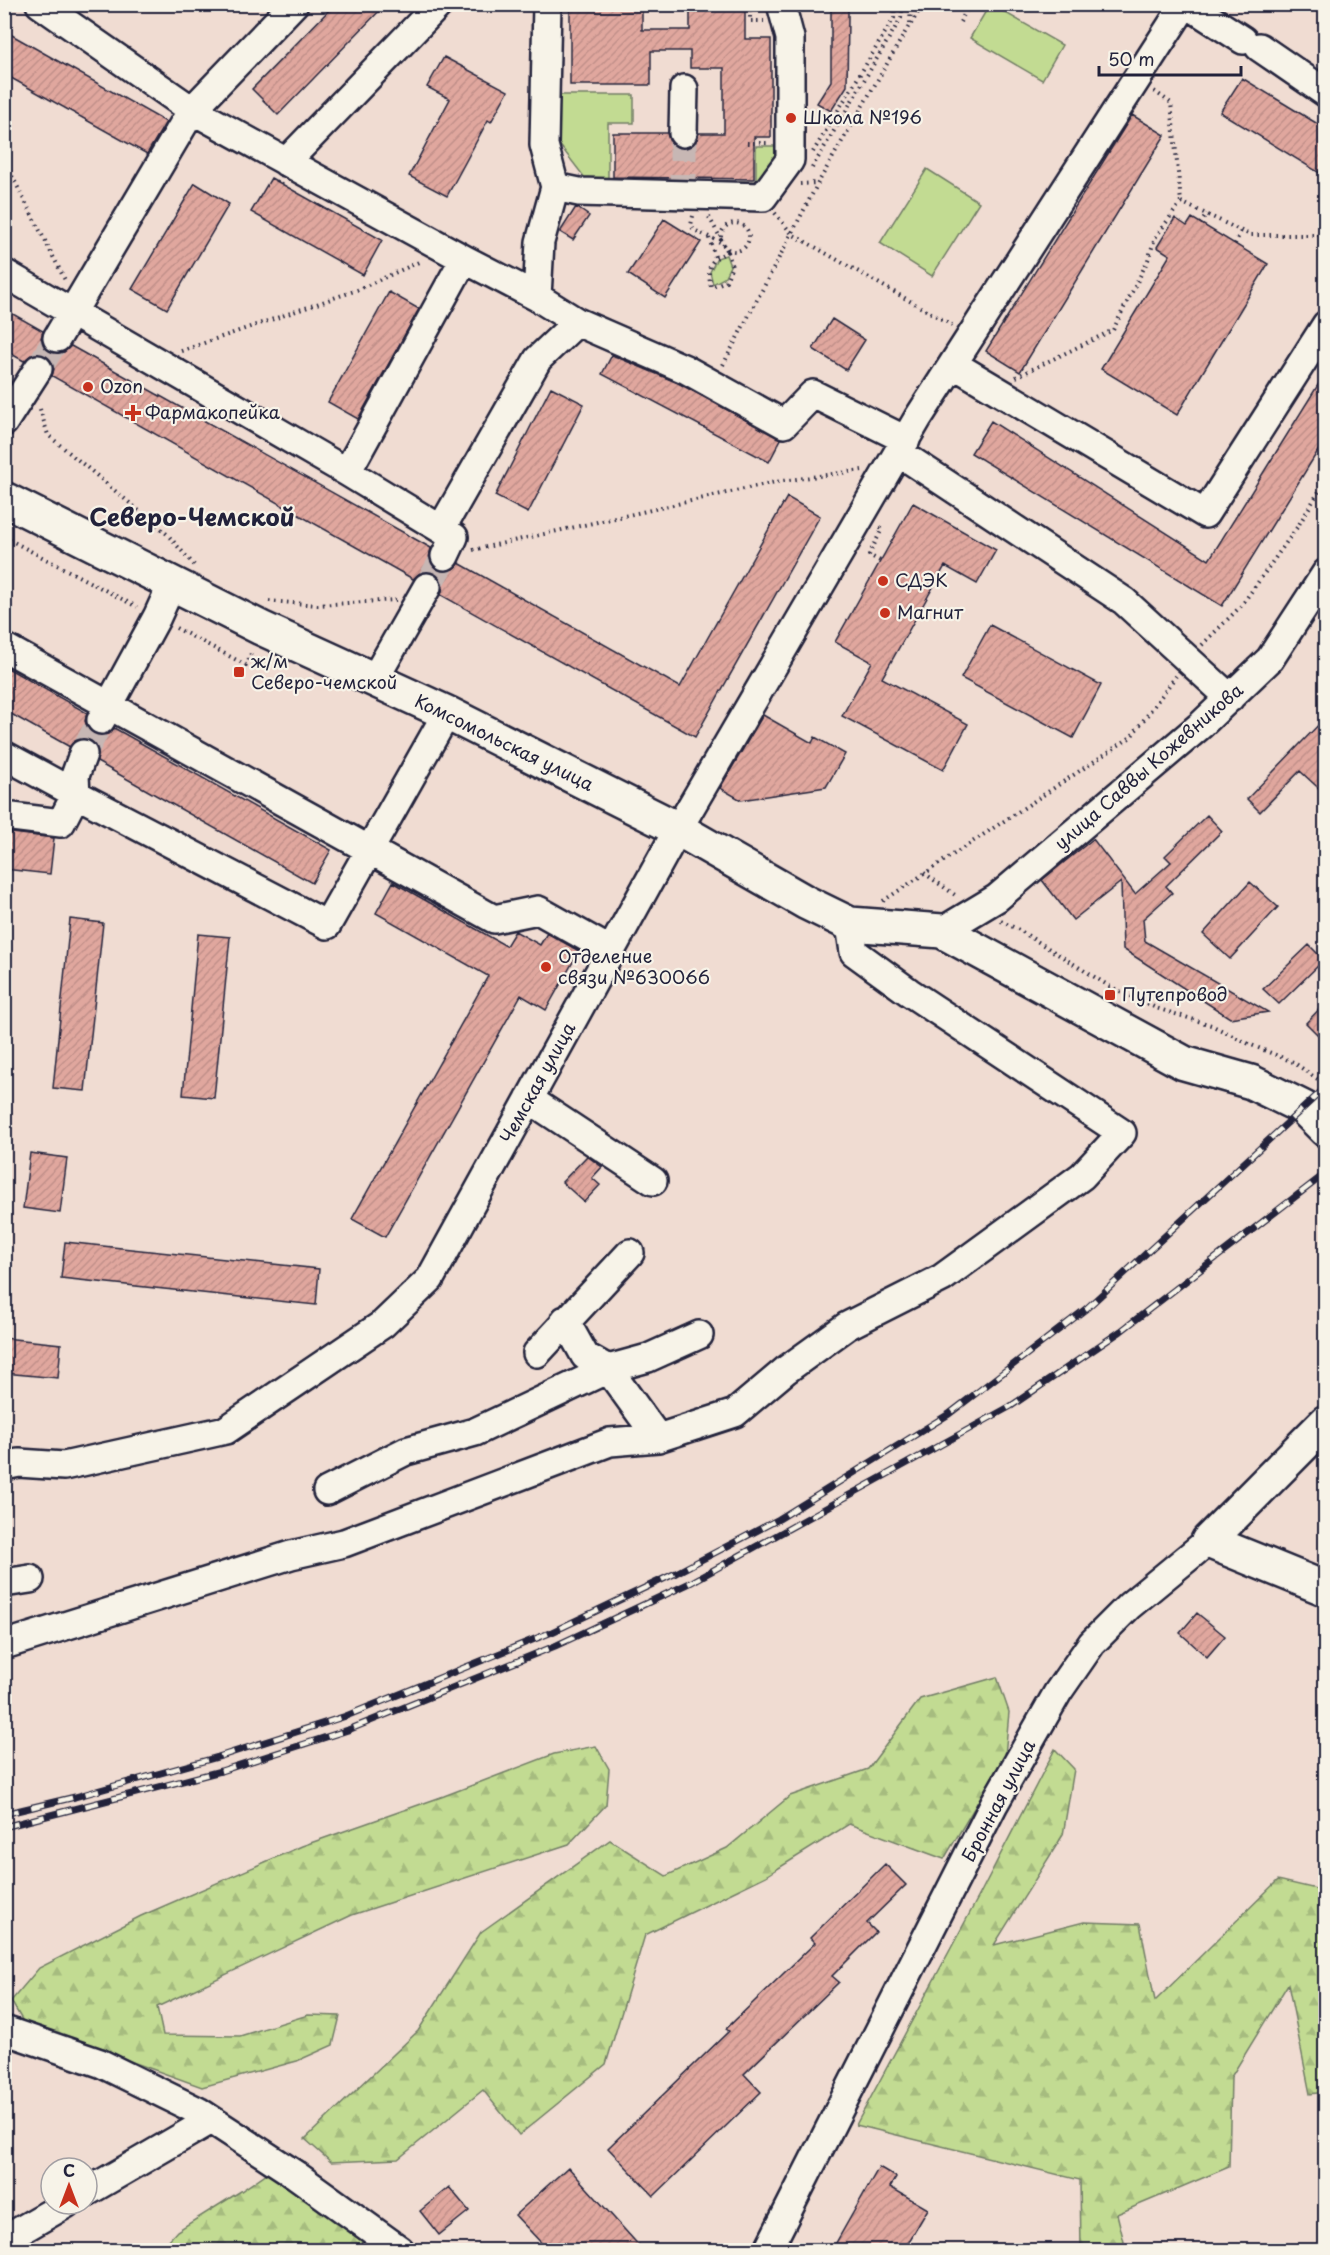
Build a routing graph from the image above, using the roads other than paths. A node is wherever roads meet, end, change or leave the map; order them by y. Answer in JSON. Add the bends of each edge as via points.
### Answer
{"nodes":[{"id":1,"x":40,"y":4,"type":"edge"},
{"id":2,"x":294,"y":4,"type":"edge"},
{"id":3,"x":438,"y":4,"type":"edge"},
{"id":4,"x":547,"y":4,"type":"edge"},
{"id":5,"x":781,"y":4,"type":"edge"},
{"id":6,"x":1186,"y":4,"type":"edge"},
{"id":7,"x":684,"y":89,"type":"dead end"},
{"id":8,"x":1326,"y":93,"type":"edge"},
{"id":9,"x":192,"y":110,"type":"junction"},
{"id":10,"x":683,"y":133,"type":"tunnel mouth"},
{"id":11,"x":286,"y":162,"type":"junction"},
{"id":12,"x":555,"y":187,"type":"junction"},
{"id":13,"x":454,"y":254,"type":"junction"},
{"id":14,"x":4,"y":273,"type":"edge"},
{"id":15,"x":537,"y":297,"type":"junction"},
{"id":16,"x":75,"y":308,"type":"junction"},
{"id":17,"x":577,"y":322,"type":"junction"},
{"id":18,"x":1326,"y":325,"type":"edge"},
{"id":19,"x":57,"y":338,"type":"tunnel mouth"},
{"id":20,"x":953,"y":364,"type":"junction"},
{"id":21,"x":34,"y":375,"type":"tunnel mouth"},
{"id":22,"x":4,"y":422,"type":"edge"},
{"id":23,"x":898,"y":453,"type":"junction"},
{"id":24,"x":347,"y":472,"type":"junction"},
{"id":25,"x":4,"y":499,"type":"edge"},
{"id":26,"x":441,"y":529,"type":"junction"},
{"id":27,"x":446,"y":556,"type":"tunnel mouth"},
{"id":28,"x":1326,"y":573,"type":"edge"},
{"id":29,"x":186,"y":578,"type":"junction"},
{"id":30,"x":424,"y":593,"type":"tunnel mouth"},
{"id":31,"x":4,"y":647,"type":"edge"},
{"id":32,"x":374,"y":680,"type":"junction"},
{"id":33,"x":1230,"y":698,"type":"junction"},
{"id":34,"x":105,"y":713,"type":"junction"},
{"id":35,"x":447,"y":714,"type":"junction"},
{"id":36,"x":4,"y":754,"type":"edge"},
{"id":37,"x":83,"y":754,"type":"tunnel mouth"},
{"id":38,"x":76,"y":794,"type":"junction"},
{"id":39,"x":4,"y":816,"type":"edge"},
{"id":40,"x":678,"y":829,"type":"junction"},
{"id":41,"x":370,"y":849,"type":"junction"},
{"id":42,"x":850,"y":924,"type":"junction"},
{"id":43,"x":942,"y":931,"type":"junction"},
{"id":44,"x":611,"y":951,"type":"junction"},
{"id":45,"x":529,"y":1099,"type":"junction"},
{"id":46,"x":1326,"y":1130,"type":"edge"},
{"id":47,"x":653,"y":1182,"type":"dead end"},
{"id":48,"x":630,"y":1253,"type":"dead end"},
{"id":49,"x":565,"y":1320,"type":"junction"},
{"id":50,"x":699,"y":1335,"type":"dead end"},
{"id":51,"x":537,"y":1353,"type":"dead end"},
{"id":52,"x":608,"y":1369,"type":"junction"},
{"id":53,"x":1326,"y":1422,"type":"edge"},
{"id":54,"x":658,"y":1438,"type":"junction"},
{"id":55,"x":4,"y":1466,"type":"edge"},
{"id":56,"x":327,"y":1491,"type":"dead end"},
{"id":57,"x":1208,"y":1541,"type":"junction"},
{"id":58,"x":1326,"y":1589,"type":"edge"},
{"id":59,"x":4,"y":1645,"type":"edge"},
{"id":60,"x":4,"y":2030,"type":"edge"},
{"id":61,"x":211,"y":2120,"type":"junction"},
{"id":62,"x":99,"y":2185,"type":"edge"},
{"id":63,"x":45,"y":2216,"type":"edge"},
{"id":64,"x":4,"y":2240,"type":"edge"},
{"id":65,"x":400,"y":2250,"type":"edge"},
{"id":66,"x":768,"y":2250,"type":"edge"}],
"edges":[{"from":1,"to":9,"type":"street"},
{"from":2,"to":9,"type":"street"},
{"from":3,"to":11,"type":"street"},
{"from":4,"to":12,"type":"street","via":[[544,145]]},
{"from":5,"to":12,"type":"street","via":[[790,38],[795,176],[763,197],[692,199]]},
{"from":6,"to":8,"type":"street"},
{"from":6,"to":20,"type":"street","name":"Чемская улица"},
{"from":7,"to":10,"type":"street"},
{"from":9,"to":11,"type":"street"},
{"from":9,"to":16,"type":"street"},
{"from":11,"to":13,"type":"street"},
{"from":12,"to":15,"type":"street","via":[[540,242]]},
{"from":13,"to":15,"type":"street"},
{"from":13,"to":24,"type":"street"},
{"from":14,"to":16,"type":"street"},
{"from":15,"to":17,"type":"street"},
{"from":16,"to":19,"type":"street"},
{"from":16,"to":24,"type":"street","via":[[155,360]]},
{"from":17,"to":23,"type":"street","via":[[685,369],[784,424],[813,394]]},
{"from":17,"to":26,"type":"street","via":[[538,358]]},
{"from":18,"to":20,"type":"street","via":[[1205,514]]},
{"from":20,"to":23,"type":"street","name":"Чемская улица"},
{"from":21,"to":22,"type":"street"},
{"from":23,"to":33,"type":"street","via":[[1124,601]]},
{"from":23,"to":40,"type":"street","name":"Чемская улица"},
{"from":24,"to":26,"type":"street"},
{"from":25,"to":29,"type":"main road","name":"Комсомольская улица"},
{"from":26,"to":27,"type":"street","via":[[453,537]]},
{"from":28,"to":33,"type":"street","name":"улица Саввы Кожевникова","via":[[1270,659]]},
{"from":29,"to":32,"type":"main road","name":"Комсомольская улица","via":[[261,628]]},
{"from":29,"to":34,"type":"street","via":[[157,617]]},
{"from":30,"to":32,"type":"street"},
{"from":31,"to":34,"type":"street"},
{"from":32,"to":35,"type":"main road","name":"Комсомольская улица"},
{"from":33,"to":43,"type":"street","name":"улица Саввы Кожевникова","via":[[997,898]]},
{"from":34,"to":41,"type":"street"},
{"from":35,"to":40,"type":"main road","name":"Комсомольская улица"},
{"from":35,"to":41,"type":"street"},
{"from":36,"to":38,"type":"street"},
{"from":37,"to":38,"type":"street","via":[[75,776]]},
{"from":38,"to":39,"type":"street","via":[[61,823]]},
{"from":38,"to":41,"type":"street","via":[[327,925]]},
{"from":40,"to":42,"type":"main road","name":"Комсомольская улица"},
{"from":40,"to":44,"type":"street","name":"Чемская улица"},
{"from":41,"to":44,"type":"street","via":[[494,919],[538,910]]},
{"from":42,"to":43,"type":"main road","name":"Комсомольская улица"},
{"from":42,"to":54,"type":"street","via":[[854,952],[1122,1133],[1082,1176],[942,1278],[847,1326],[735,1413]]},
{"from":43,"to":46,"type":"main road","via":[[1184,1063],[1251,1082],[1304,1108]]},
{"from":44,"to":45,"type":"street","name":"Чемская улица"},
{"from":45,"to":47,"type":"street"},
{"from":45,"to":55,"type":"street","name":"Чемская улица","via":[[430,1279],[383,1324],[226,1430],[64,1466]]},
{"from":48,"to":49,"type":"street"},
{"from":49,"to":51,"type":"street"},
{"from":49,"to":52,"type":"street","via":[[585,1356]]},
{"from":50,"to":52,"type":"street","via":[[648,1358]]},
{"from":52,"to":54,"type":"street"},
{"from":52,"to":56,"type":"street","via":[[475,1432],[406,1451]]},
{"from":53,"to":57,"type":"main road","name":"Бронная улица"},
{"from":54,"to":59,"type":"street","via":[[610,1442],[344,1543],[291,1555]]},
{"from":57,"to":58,"type":"main road"},
{"from":57,"to":66,"type":"street","name":"Бронная улица","via":[[1129,1606],[1092,1643],[1058,1692],[994,1804]]},
{"from":60,"to":61,"type":"street","via":[[100,2062]]},
{"from":61,"to":62,"type":"street"},
{"from":61,"to":65,"type":"street"},
{"from":63,"to":64,"type":"street"}]}
